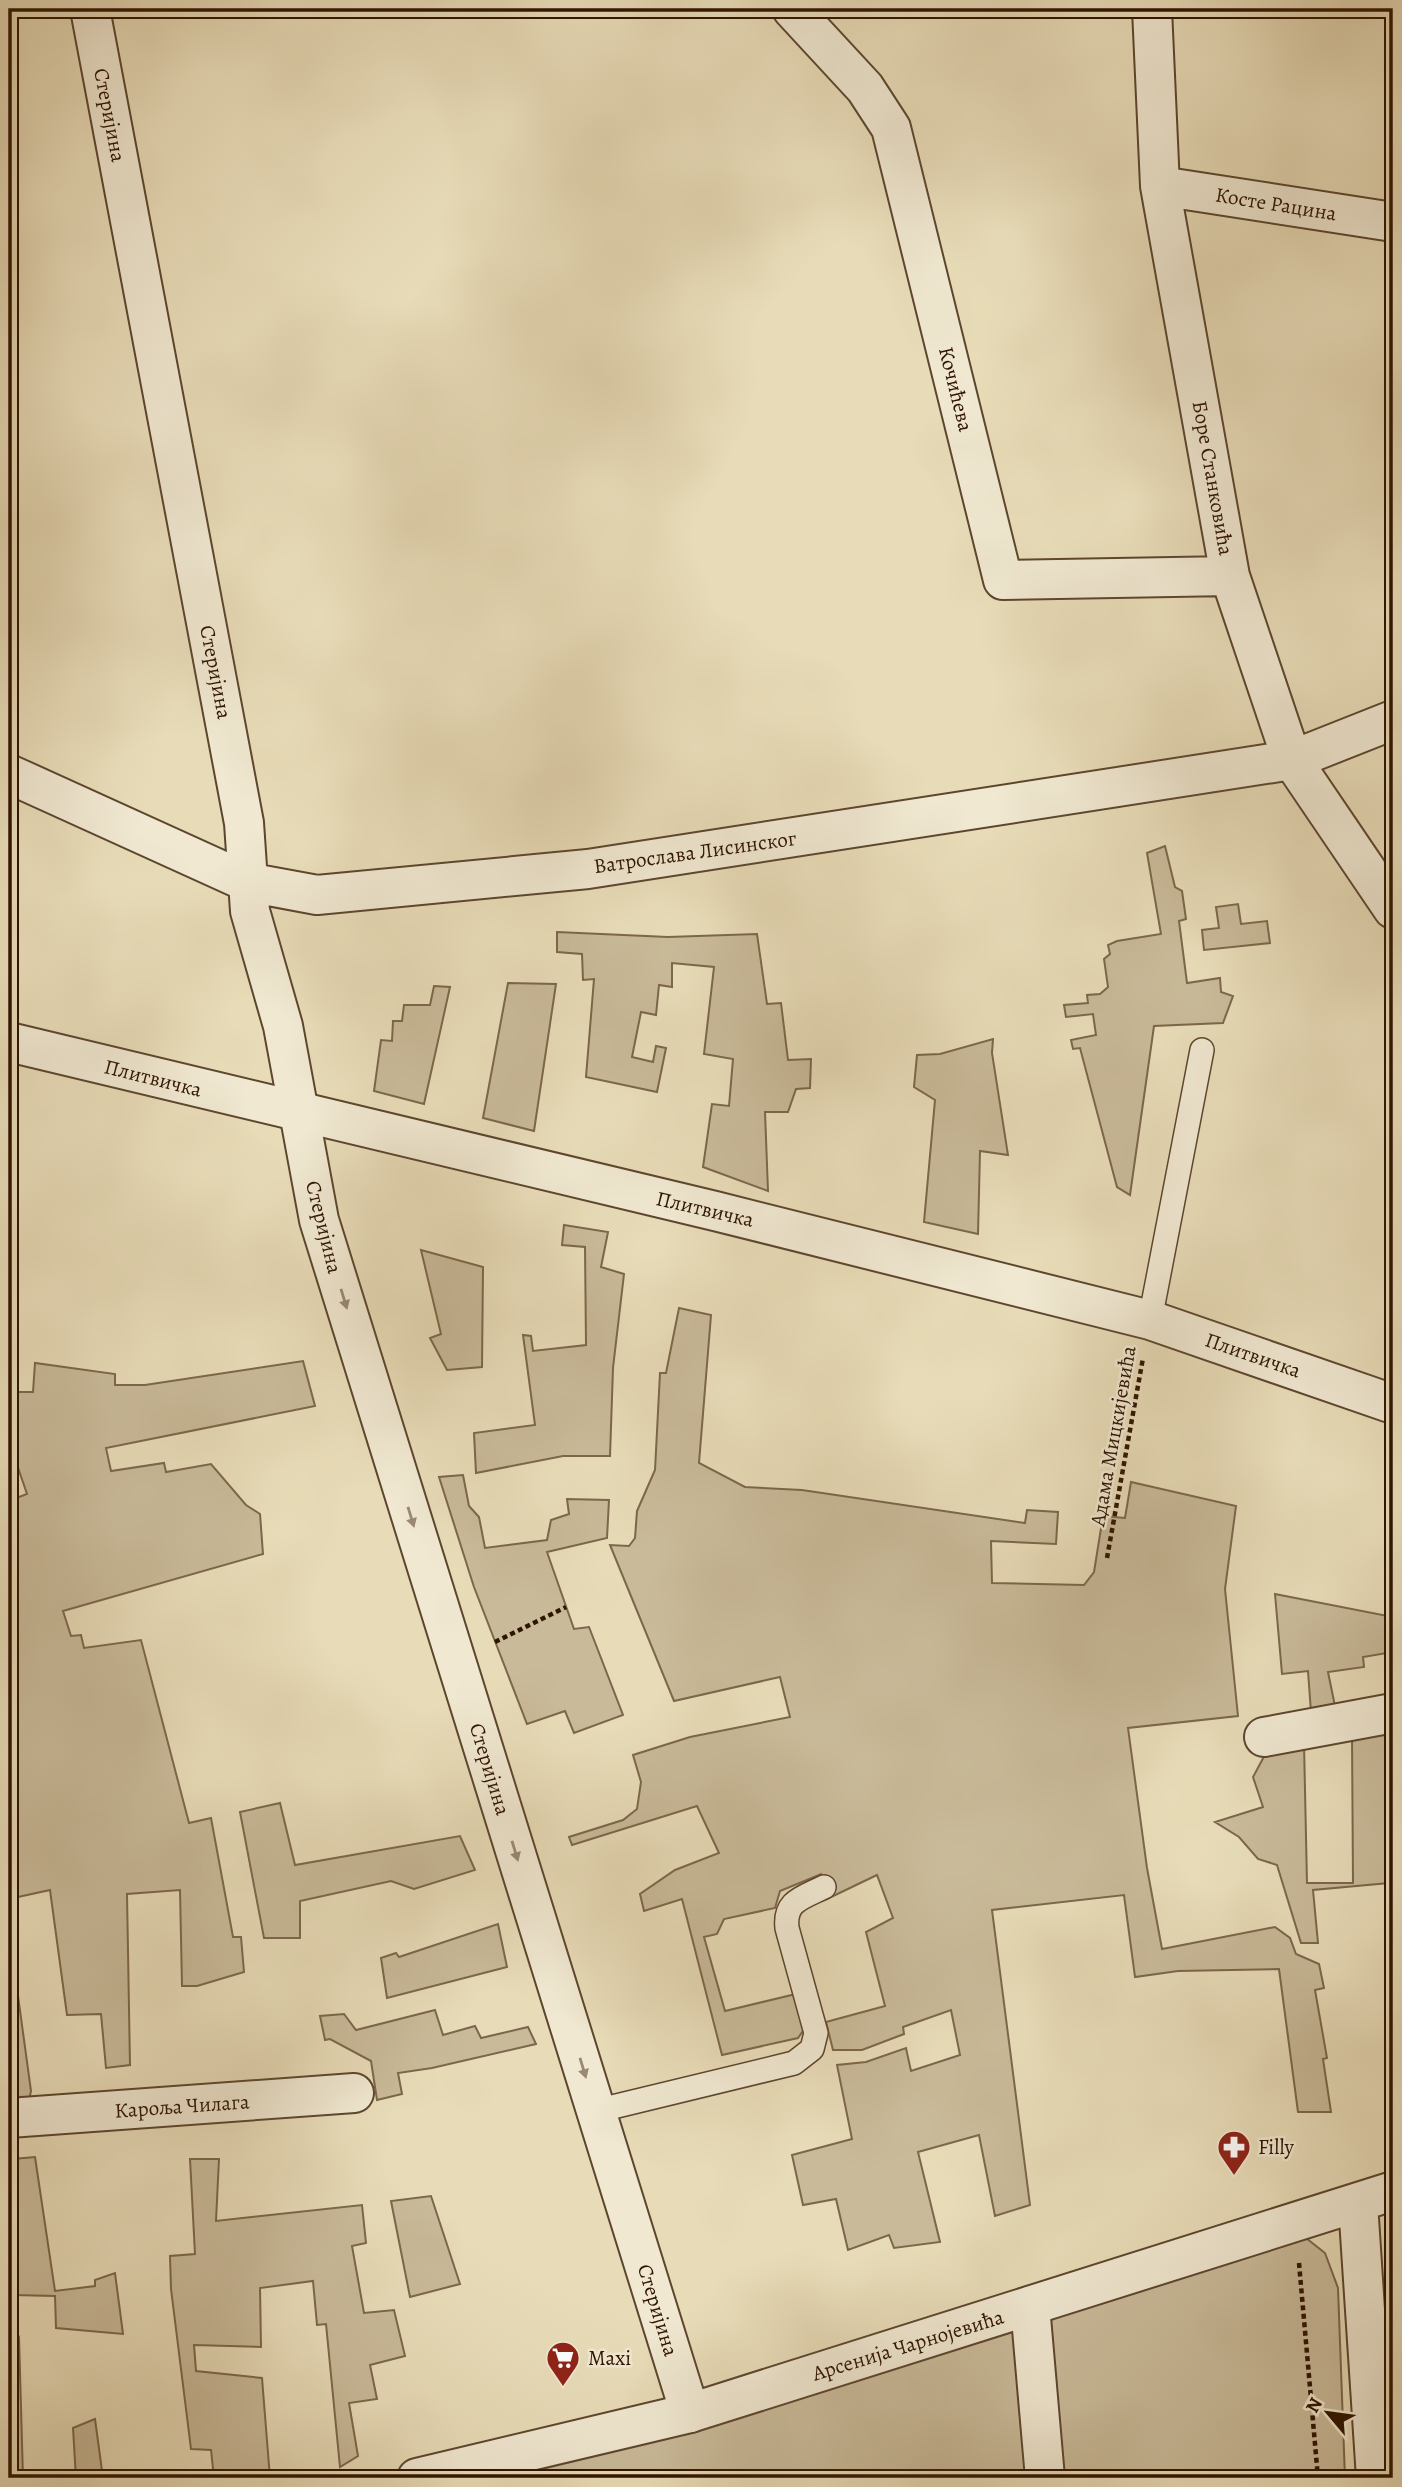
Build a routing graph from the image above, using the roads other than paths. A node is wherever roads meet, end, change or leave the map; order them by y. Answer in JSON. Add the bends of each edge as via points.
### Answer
{"nodes":[{"id":1,"x":90,"y":9,"type":"edge"},
{"id":2,"x":792,"y":9,"type":"edge"},
{"id":3,"x":1152,"y":9,"type":"edge"},
{"id":4,"x":1160,"y":186,"type":"junction"},
{"id":5,"x":1393,"y":222,"type":"edge"},
{"id":6,"x":1230,"y":576,"type":"junction"},
{"id":7,"x":1393,"y":720,"type":"edge"},
{"id":8,"x":1292,"y":760,"type":"junction"},
{"id":9,"x":9,"y":774,"type":"edge"},
{"id":10,"x":247,"y":882,"type":"junction"},
{"id":11,"x":1393,"y":909,"type":"edge"},
{"id":12,"x":9,"y":1042,"type":"edge"},
{"id":13,"x":1202,"y":1051,"type":"dead end"},
{"id":14,"x":300,"y":1114,"type":"junction"},
{"id":15,"x":1150,"y":1320,"type":"junction"},
{"id":16,"x":1393,"y":1404,"type":"edge"},
{"id":17,"x":1393,"y":1713,"type":"edge"},
{"id":18,"x":1264,"y":1737,"type":"dead end"},
{"id":19,"x":824,"y":1887,"type":"dead end"},
{"id":20,"x":354,"y":2093,"type":"dead end"},
{"id":21,"x":596,"y":2111,"type":"junction"},
{"id":22,"x":9,"y":2118,"type":"edge"},
{"id":23,"x":1393,"y":2191,"type":"edge"},
{"id":24,"x":1358,"y":2203,"type":"junction"},
{"id":25,"x":1030,"y":2306,"type":"junction"},
{"id":26,"x":690,"y":2413,"type":"junction"},
{"id":27,"x":417,"y":2478,"type":"edge"},
{"id":28,"x":1045,"y":2478,"type":"edge"},
{"id":29,"x":1376,"y":2478,"type":"edge"}],
"edges":[{"from":1,"to":10,"type":"street","name":"Стеријина","via":[[244,823]]},
{"from":2,"to":6,"type":"street","name":"Кочићева","via":[[865,88],[891,128],[1003,580]]},
{"from":3,"to":4,"type":"street","name":"Боре Станковића"},
{"from":4,"to":5,"type":"street","name":"Косте Рацина"},
{"from":4,"to":6,"type":"street","name":"Боре Станковића"},
{"from":6,"to":8,"type":"street","name":"Боре Станковића"},
{"from":7,"to":8,"type":"street","name":"Ватрослава Лисинског"},
{"from":8,"to":10,"type":"street","name":"Ватрослава Лисинског","via":[[588,869],[317,895]]},
{"from":8,"to":11,"type":"street","name":"Боре Станковића"},
{"from":9,"to":10,"type":"street","name":"Ватрослава Лисинског"},
{"from":10,"to":14,"type":"street","name":"Стеријина","via":[[250,911],[280,1015]]},
{"from":12,"to":14,"type":"street","name":"Плитвичка"},
{"from":13,"to":15,"type":"lane"},
{"from":14,"to":15,"type":"street","name":"Плитвичка"},
{"from":14,"to":21,"type":"street","name":"Стеријина","one_way":true,"via":[[319,1220]]},
{"from":15,"to":16,"type":"street","name":"Плитвичка"},
{"from":17,"to":18,"type":"street"},
{"from":19,"to":21,"type":"lane","via":[[790,1903],[785,1914],[816,2033],[812,2049],[794,2063]]},
{"from":20,"to":22,"type":"street","name":"Кароља Чилага"},
{"from":21,"to":26,"type":"street","name":"Стеријина"},
{"from":23,"to":24,"type":"street","name":"Арсенија Чарнојевића"},
{"from":24,"to":25,"type":"street","name":"Арсенија Чарнојевића"},
{"from":24,"to":29,"type":"street"},
{"from":25,"to":26,"type":"street","name":"Арсенија Чарнојевића"},
{"from":25,"to":28,"type":"street"},
{"from":26,"to":27,"type":"street","name":"Арсенија Чарнојевића"}]}
